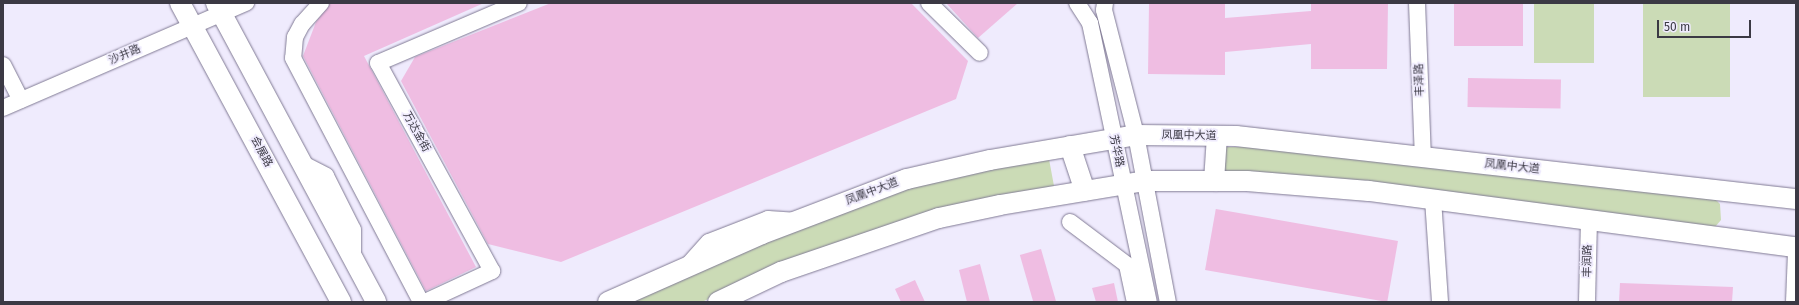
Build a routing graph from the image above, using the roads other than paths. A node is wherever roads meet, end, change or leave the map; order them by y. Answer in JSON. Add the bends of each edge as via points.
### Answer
{"nodes":[{"id":1,"x":180,"y":3,"type":"edge"},
{"id":2,"x":246,"y":3,"type":"edge"},
{"id":3,"x":321,"y":3,"type":"edge"},
{"id":4,"x":518,"y":3,"type":"edge"},
{"id":5,"x":929,"y":3,"type":"edge"},
{"id":6,"x":1077,"y":3,"type":"edge"},
{"id":7,"x":1105,"y":3,"type":"edge"},
{"id":8,"x":1417,"y":3,"type":"edge"},
{"id":9,"x":219,"y":8,"type":"edge"},
{"id":10,"x":193,"y":26,"type":"junction"},
{"id":11,"x":980,"y":53,"type":"dead end"},
{"id":12,"x":3,"y":65,"type":"edge"},
{"id":13,"x":21,"y":100,"type":"junction"},
{"id":14,"x":3,"y":108,"type":"edge"},
{"id":15,"x":1136,"y":135,"type":"junction"},
{"id":16,"x":1217,"y":136,"type":"junction"},
{"id":17,"x":1112,"y":139,"type":"junction"},
{"id":18,"x":1070,"y":146,"type":"junction"},
{"id":19,"x":1423,"y":157,"type":"junction"},
{"id":20,"x":1145,"y":181,"type":"junction"},
{"id":21,"x":1214,"y":182,"type":"junction"},
{"id":22,"x":1123,"y":185,"type":"junction"},
{"id":23,"x":1085,"y":191,"type":"junction"},
{"id":24,"x":1434,"y":199,"type":"junction"},
{"id":25,"x":1796,"y":199,"type":"edge"},
{"id":26,"x":1589,"y":220,"type":"junction"},
{"id":27,"x":1070,"y":222,"type":"dead end"},
{"id":28,"x":1796,"y":247,"type":"edge"},
{"id":29,"x":1796,"y":253,"type":"edge"},
{"id":30,"x":364,"y":281,"type":"junction"},
{"id":31,"x":747,"y":296,"type":"edge"},
{"id":32,"x":340,"y":302,"type":"edge"},
{"id":33,"x":376,"y":302,"type":"edge"},
{"id":34,"x":382,"y":302,"type":"edge"},
{"id":35,"x":421,"y":302,"type":"edge"},
{"id":36,"x":425,"y":302,"type":"edge"},
{"id":37,"x":608,"y":302,"type":"edge"},
{"id":38,"x":718,"y":302,"type":"edge"},
{"id":39,"x":1135,"y":302,"type":"edge"},
{"id":40,"x":1149,"y":302,"type":"edge"},
{"id":41,"x":1168,"y":302,"type":"edge"},
{"id":42,"x":1440,"y":302,"type":"edge"},
{"id":43,"x":1587,"y":302,"type":"edge"},
{"id":44,"x":1794,"y":302,"type":"edge"}],
"edges":[{"from":1,"to":10,"type":"main road","name":"会展路"},
{"from":2,"to":9,"type":"street","name":"沙井路"},
{"from":3,"to":35,"type":"street","via":[[302,24],[295,37],[293,58]]},
{"from":4,"to":36,"type":"street","name":"万达金街","via":[[378,62],[492,271]]},
{"from":5,"to":11,"type":"street"},
{"from":6,"to":17,"type":"street","name":"芳华路","via":[[1090,24]]},
{"from":7,"to":15,"type":"street","name":"芳华路","via":[[1104,10]]},
{"from":8,"to":19,"type":"street","name":"丰泽路"},
{"from":9,"to":10,"type":"street","name":"沙井路"},
{"from":9,"to":30,"type":"main road"},
{"from":10,"to":13,"type":"street","name":"沙井路"},
{"from":10,"to":32,"type":"main road","name":"会展路"},
{"from":12,"to":13,"type":"street"},
{"from":13,"to":14,"type":"street","name":"沙井路"},
{"from":15,"to":16,"type":"main road","name":"凤凰中大道"},
{"from":15,"to":17,"type":"main road","name":"凤凰中大道"},
{"from":15,"to":20,"type":"street","name":"芳华路"},
{"from":16,"to":19,"type":"main road","name":"凤凰中大道"},
{"from":16,"to":21,"type":"main road"},
{"from":17,"to":18,"type":"main road","name":"凤凰中大道"},
{"from":17,"to":22,"type":"street","name":"芳华路"},
{"from":18,"to":23,"type":"main road"},
{"from":18,"to":37,"type":"main road","name":"凤凰中大道","via":[[990,160],[907,179],[796,222]]},
{"from":19,"to":25,"type":"main road","name":"凤凰中大道"},
{"from":20,"to":21,"type":"main road"},
{"from":20,"to":22,"type":"main road"},
{"from":20,"to":41,"type":"street","name":"芳华路"},
{"from":21,"to":24,"type":"main road","via":[[1247,181]]},
{"from":22,"to":23,"type":"main road"},
{"from":22,"to":40,"type":"street","name":"芳华路"},
{"from":23,"to":31,"type":"main road","via":[[939,218],[795,267]]},
{"from":24,"to":26,"type":"main road"},
{"from":24,"to":42,"type":"street"},
{"from":26,"to":28,"type":"main road"},
{"from":26,"to":43,"type":"street","name":"丰润路"},
{"from":27,"to":39,"type":"street","via":[[1127,265]]},
{"from":29,"to":44,"type":"street"},
{"from":30,"to":33,"type":"main road"},
{"from":30,"to":34,"type":"main road"},
{"from":31,"to":38,"type":"main road"}]}
